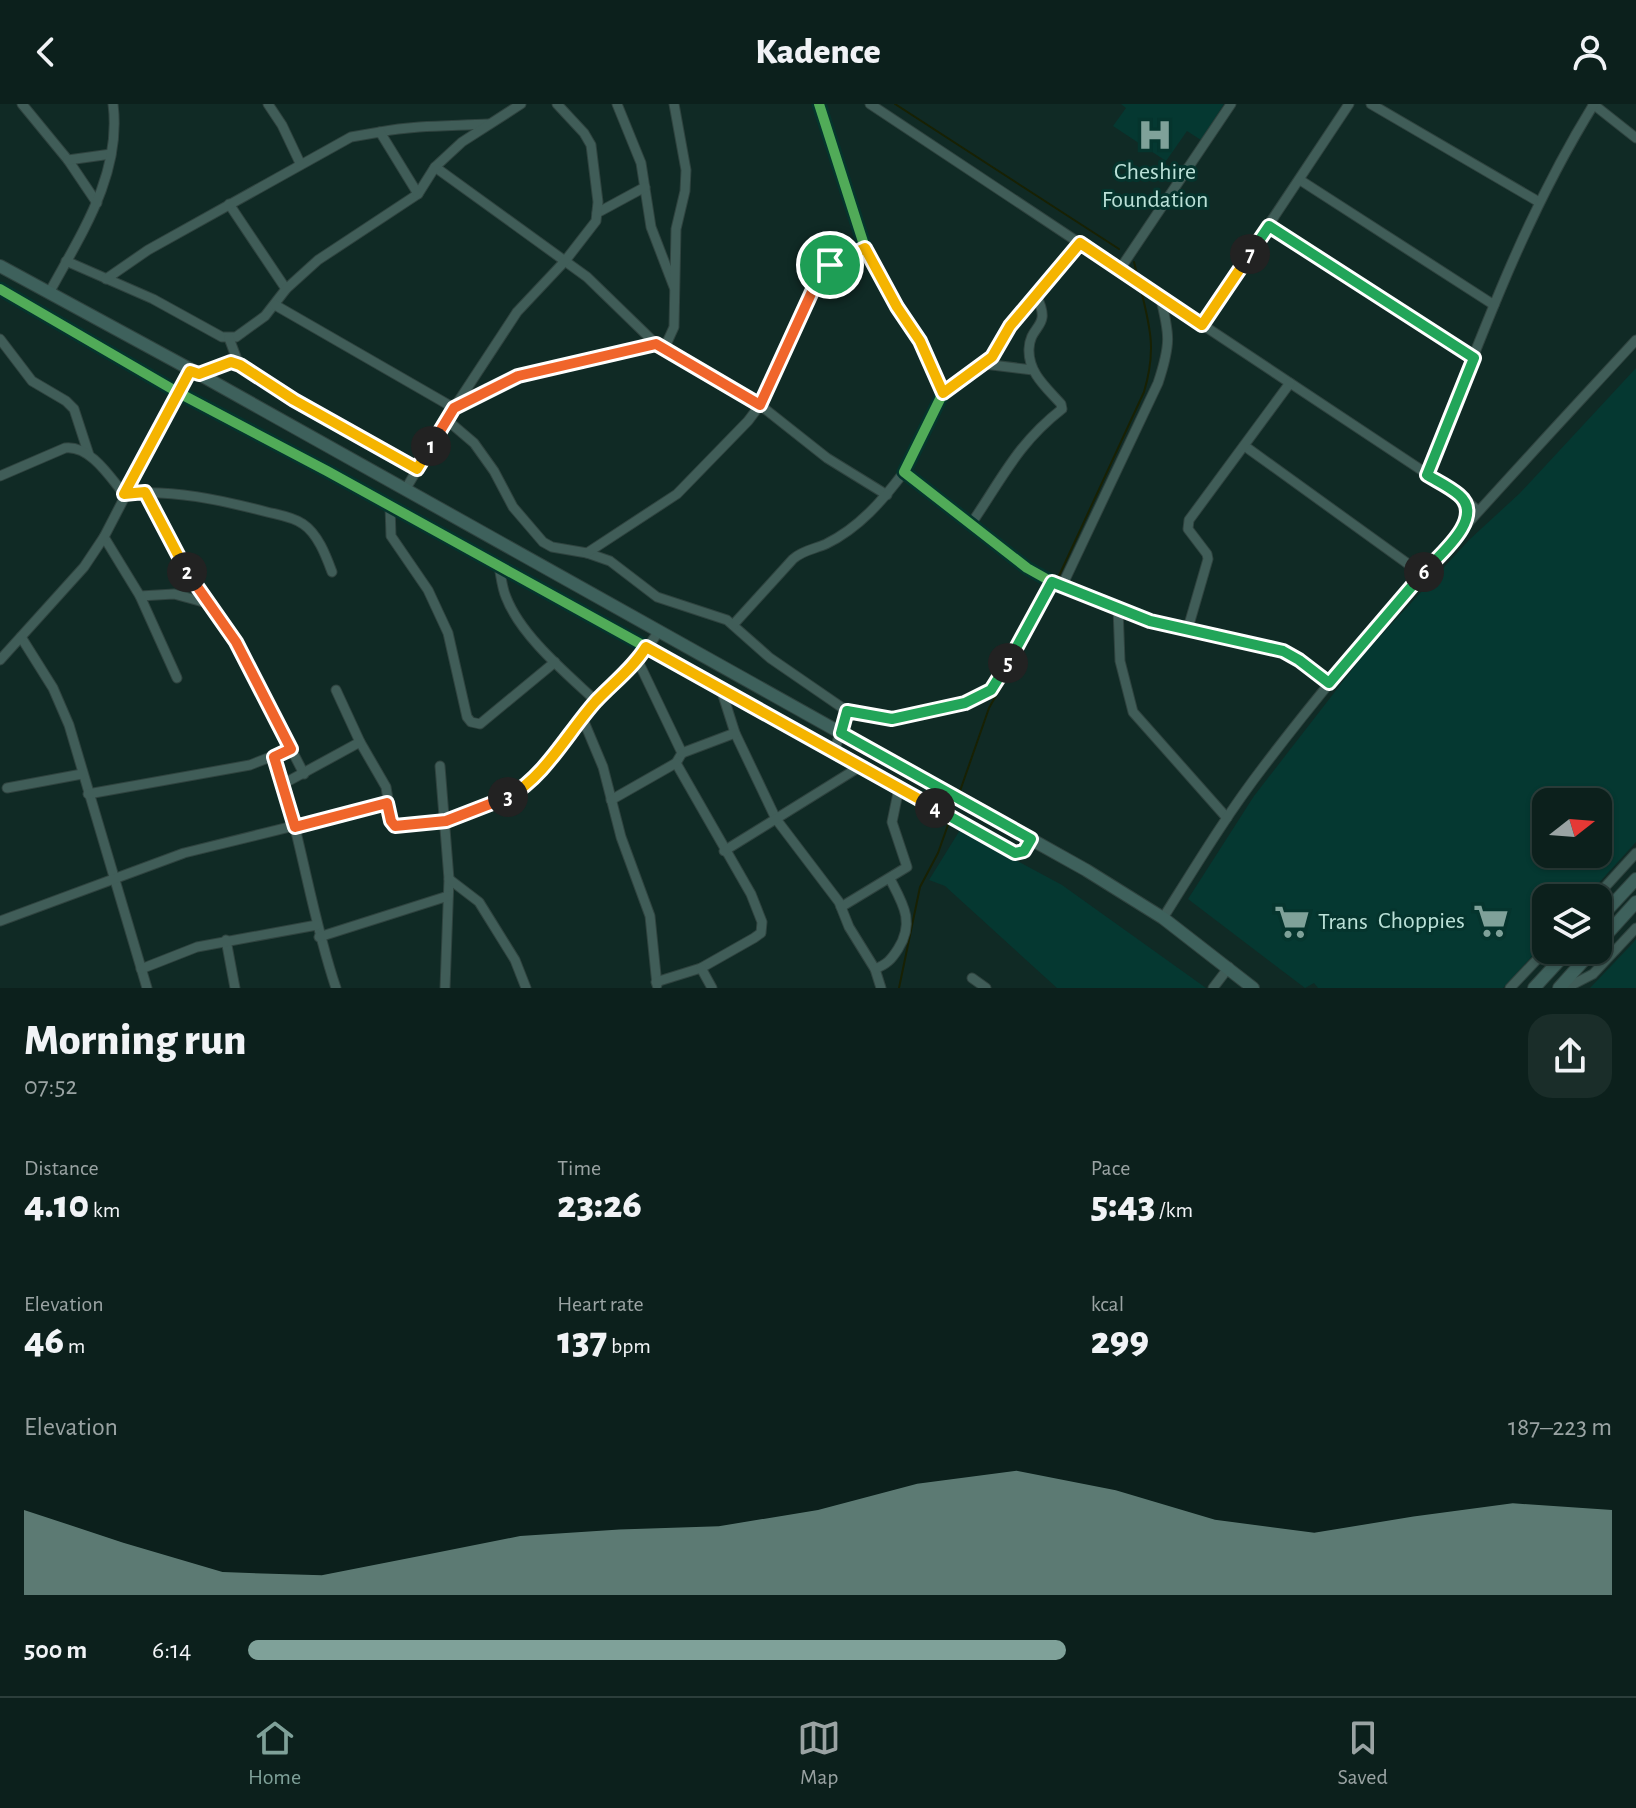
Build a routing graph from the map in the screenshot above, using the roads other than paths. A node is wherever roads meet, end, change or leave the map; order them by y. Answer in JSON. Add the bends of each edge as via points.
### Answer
{"nodes":[{"id":1,"x":22,"y":104,"type":"edge"},
{"id":2,"x":113,"y":104,"type":"edge"},
{"id":3,"x":268,"y":104,"type":"edge"},
{"id":4,"x":521,"y":104,"type":"edge"},
{"id":5,"x":557,"y":104,"type":"edge"},
{"id":6,"x":617,"y":104,"type":"edge"},
{"id":7,"x":674,"y":104,"type":"edge"},
{"id":8,"x":819,"y":104,"type":"edge"},
{"id":9,"x":870,"y":104,"type":"edge"},
{"id":10,"x":1231,"y":104,"type":"edge"},
{"id":11,"x":1349,"y":104,"type":"edge"},
{"id":12,"x":1371,"y":104,"type":"edge"},
{"id":13,"x":1594,"y":104,"type":"edge"},
{"id":14,"x":489,"y":124,"type":"junction"},
{"id":15,"x":380,"y":132,"type":"junction"},
{"id":16,"x":1636,"y":138,"type":"edge"},
{"id":17,"x":111,"y":154,"type":"junction"},
{"id":18,"x":68,"y":160,"type":"junction"},
{"id":19,"x":300,"y":163,"type":"junction"},
{"id":20,"x":435,"y":167,"type":"junction"},
{"id":21,"x":1300,"y":180,"type":"junction"},
{"id":22,"x":645,"y":187,"type":"junction"},
{"id":23,"x":418,"y":194,"type":"junction"},
{"id":24,"x":1539,"y":202,"type":"junction"},
{"id":25,"x":97,"y":203,"type":"junction"},
{"id":26,"x":229,"y":204,"type":"junction"},
{"id":27,"x":597,"y":213,"type":"junction"},
{"id":28,"x":1269,"y":226,"type":"junction"},
{"id":29,"x":1080,"y":243,"type":"junction"},
{"id":30,"x":865,"y":248,"type":"junction"},
{"id":31,"x":66,"y":261,"type":"junction"},
{"id":32,"x":565,"y":261,"type":"junction"},
{"id":33,"x":0,"y":266,"type":"edge"},
{"id":34,"x":1120,"y":269,"type":"junction"},
{"id":35,"x":106,"y":279,"type":"junction"},
{"id":36,"x":0,"y":289,"type":"edge"},
{"id":37,"x":286,"y":289,"type":"junction"},
{"id":38,"x":675,"y":290,"type":"junction"},
{"id":39,"x":49,"y":293,"type":"junction"},
{"id":40,"x":1036,"y":295,"type":"junction"},
{"id":41,"x":1160,"y":296,"type":"junction"},
{"id":42,"x":275,"y":305,"type":"junction"},
{"id":43,"x":1494,"y":305,"type":"junction"},
{"id":44,"x":1202,"y":325,"type":"junction"},
{"id":45,"x":229,"y":338,"type":"junction"},
{"id":46,"x":0,"y":339,"type":"edge"},
{"id":47,"x":1636,"y":340,"type":"edge"},
{"id":48,"x":660,"y":346,"type":"junction"},
{"id":49,"x":1474,"y":358,"type":"junction"},
{"id":50,"x":984,"y":364,"type":"junction"},
{"id":51,"x":240,"y":365,"type":"junction"},
{"id":52,"x":1033,"y":370,"type":"junction"},
{"id":53,"x":195,"y":372,"type":"junction"},
{"id":54,"x":1290,"y":383,"type":"junction"},
{"id":55,"x":179,"y":393,"type":"junction"},
{"id":56,"x":943,"y":393,"type":"junction"},
{"id":57,"x":760,"y":405,"type":"junction"},
{"id":58,"x":454,"y":408,"type":"junction"},
{"id":59,"x":447,"y":420,"type":"junction"},
{"id":60,"x":1246,"y":447,"type":"junction"},
{"id":61,"x":90,"y":456,"type":"junction"},
{"id":62,"x":417,"y":469,"type":"junction"},
{"id":63,"x":904,"y":472,"type":"junction"},
{"id":64,"x":1427,"y":475,"type":"junction"},
{"id":65,"x":0,"y":476,"type":"edge"},
{"id":66,"x":405,"y":490,"type":"junction"},
{"id":67,"x":145,"y":492,"type":"junction"},
{"id":68,"x":124,"y":494,"type":"junction"},
{"id":69,"x":887,"y":495,"type":"junction"},
{"id":70,"x":1462,"y":497,"type":"junction"},
{"id":71,"x":390,"y":506,"type":"junction"},
{"id":72,"x":1478,"y":511,"type":"junction"},
{"id":73,"x":971,"y":524,"type":"junction"},
{"id":74,"x":1463,"y":529,"type":"junction"},
{"id":75,"x":104,"y":537,"type":"junction"},
{"id":76,"x":587,"y":553,"type":"junction"},
{"id":77,"x":499,"y":566,"type":"junction"},
{"id":78,"x":332,"y":572,"type":"dead end"},
{"id":79,"x":1422,"y":574,"type":"junction"},
{"id":80,"x":1057,"y":584,"type":"junction"},
{"id":81,"x":140,"y":596,"type":"junction"},
{"id":82,"x":207,"y":603,"type":"junction"},
{"id":83,"x":1118,"y":608,"type":"junction"},
{"id":84,"x":733,"y":625,"type":"junction"},
{"id":85,"x":1188,"y":628,"type":"junction"},
{"id":86,"x":659,"y":631,"type":"junction"},
{"id":87,"x":21,"y":637,"type":"junction"},
{"id":88,"x":646,"y":647,"type":"junction"},
{"id":89,"x":0,"y":660,"type":"edge"},
{"id":90,"x":638,"y":661,"type":"junction"},
{"id":91,"x":555,"y":662,"type":"junction"},
{"id":92,"x":177,"y":678,"type":"dead end"},
{"id":93,"x":1329,"y":683,"type":"junction"},
{"id":94,"x":721,"y":689,"type":"junction"},
{"id":95,"x":336,"y":690,"type":"dead end"},
{"id":96,"x":596,"y":701,"type":"junction"},
{"id":97,"x":847,"y":711,"type":"junction"},
{"id":98,"x":582,"y":717,"type":"junction"},
{"id":99,"x":735,"y":733,"type":"junction"},
{"id":100,"x":841,"y":733,"type":"junction"},
{"id":101,"x":360,"y":742,"type":"junction"},
{"id":102,"x":291,"y":749,"type":"junction"},
{"id":103,"x":834,"y":752,"type":"junction"},
{"id":104,"x":682,"y":753,"type":"junction"},
{"id":105,"x":274,"y":757,"type":"junction"},
{"id":106,"x":676,"y":763,"type":"junction"},
{"id":107,"x":440,"y":766,"type":"dead end"},
{"id":108,"x":861,"y":766,"type":"junction"},
{"id":109,"x":82,"y":774,"type":"junction"},
{"id":110,"x":304,"y":774,"type":"junction"},
{"id":111,"x":283,"y":784,"type":"junction"},
{"id":112,"x":7,"y":788,"type":"dead end"},
{"id":113,"x":899,"y":788,"type":"junction"},
{"id":114,"x":88,"y":794,"type":"junction"},
{"id":115,"x":611,"y":800,"type":"junction"},
{"id":116,"x":387,"y":803,"type":"junction"},
{"id":117,"x":1227,"y":818,"type":"junction"},
{"id":118,"x":776,"y":819,"type":"junction"},
{"id":119,"x":446,"y":821,"type":"junction"},
{"id":120,"x":295,"y":827,"type":"junction"},
{"id":121,"x":1031,"y":839,"type":"junction"},
{"id":122,"x":724,"y":851,"type":"junction"},
{"id":123,"x":1636,"y":853,"type":"edge"},
{"id":124,"x":112,"y":877,"type":"junction"},
{"id":125,"x":449,"y":879,"type":"junction"},
{"id":126,"x":890,"y":879,"type":"junction"},
{"id":127,"x":1636,"y":879,"type":"edge"},
{"id":128,"x":1608,"y":884,"type":"edge"},
{"id":129,"x":448,"y":896,"type":"junction"},
{"id":130,"x":1636,"y":902,"type":"edge"},
{"id":131,"x":1612,"y":905,"type":"edge"},
{"id":132,"x":841,"y":907,"type":"junction"},
{"id":133,"x":1163,"y":918,"type":"junction"},
{"id":134,"x":0,"y":921,"type":"edge"},
{"id":135,"x":317,"y":925,"type":"junction"},
{"id":136,"x":1636,"y":928,"type":"edge"},
{"id":137,"x":1612,"y":929,"type":"edge"},
{"id":138,"x":319,"y":937,"type":"junction"},
{"id":139,"x":226,"y":940,"type":"junction"},
{"id":140,"x":1533,"y":964,"type":"edge"},
{"id":141,"x":1556,"y":964,"type":"edge"},
{"id":142,"x":1580,"y":964,"type":"edge"},
{"id":143,"x":1229,"y":967,"type":"junction"},
{"id":144,"x":701,"y":968,"type":"junction"},
{"id":145,"x":141,"y":969,"type":"junction"},
{"id":146,"x":875,"y":969,"type":"junction"},
{"id":147,"x":972,"y":978,"type":"dead end"},
{"id":148,"x":657,"y":985,"type":"edge"},
{"id":149,"x":146,"y":988,"type":"edge"},
{"id":150,"x":235,"y":988,"type":"edge"},
{"id":151,"x":336,"y":988,"type":"edge"},
{"id":152,"x":445,"y":988,"type":"edge"},
{"id":153,"x":526,"y":988,"type":"edge"},
{"id":154,"x":712,"y":988,"type":"edge"},
{"id":155,"x":881,"y":988,"type":"edge"},
{"id":156,"x":986,"y":988,"type":"edge"},
{"id":157,"x":1213,"y":988,"type":"edge"},
{"id":158,"x":1253,"y":988,"type":"edge"},
{"id":159,"x":1510,"y":988,"type":"edge"},
{"id":160,"x":1534,"y":988,"type":"edge"},
{"id":161,"x":1559,"y":988,"type":"edge"},
{"id":162,"x":1566,"y":988,"type":"edge"}],
"edges":[{"from":1,"to":18,"type":"street"},
{"from":2,"to":17,"type":"street"},
{"from":3,"to":19,"type":"street"},
{"from":4,"to":14,"type":"street"},
{"from":5,"to":27,"type":"street","via":[[591,145]]},
{"from":6,"to":22,"type":"street"},
{"from":7,"to":38,"type":"street","via":[[686,170],[676,229]]},
{"from":8,"to":30,"type":"street"},
{"from":9,"to":29,"type":"street"},
{"from":10,"to":34,"type":"street"},
{"from":11,"to":21,"type":"street"},
{"from":12,"to":24,"type":"street"},
{"from":13,"to":16,"type":"street"},
{"from":13,"to":24,"type":"street"},
{"from":14,"to":15,"type":"street"},
{"from":14,"to":20,"type":"street"},
{"from":15,"to":19,"type":"street","via":[[351,137]]},
{"from":15,"to":23,"type":"street"},
{"from":17,"to":18,"type":"street"},
{"from":17,"to":25,"type":"street"},
{"from":18,"to":25,"type":"street"},
{"from":19,"to":26,"type":"street"},
{"from":20,"to":23,"type":"street"},
{"from":20,"to":32,"type":"street"},
{"from":21,"to":28,"type":"street"},
{"from":21,"to":43,"type":"street"},
{"from":22,"to":27,"type":"street"},
{"from":22,"to":38,"type":"street","via":[[651,227]]},
{"from":23,"to":37,"type":"street","via":[[318,260]]},
{"from":24,"to":43,"type":"street"},
{"from":25,"to":31,"type":"street"},
{"from":26,"to":35,"type":"street"},
{"from":26,"to":37,"type":"street"},
{"from":27,"to":32,"type":"street"},
{"from":28,"to":44,"type":"street"},
{"from":28,"to":49,"type":"street"},
{"from":29,"to":34,"type":"street"},
{"from":29,"to":40,"type":"street"},
{"from":30,"to":56,"type":"street","via":[[920,341]]},
{"from":30,"to":57,"type":"street","via":[[821,272]]},
{"from":31,"to":35,"type":"street"},
{"from":31,"to":39,"type":"street"},
{"from":32,"to":48,"type":"street"},
{"from":32,"to":58,"type":"street","via":[[517,312]]},
{"from":33,"to":39,"type":"main road"},
{"from":34,"to":41,"type":"street"},
{"from":35,"to":45,"type":"street"},
{"from":36,"to":55,"type":"street"},
{"from":37,"to":42,"type":"street"},
{"from":38,"to":48,"type":"street","via":[[674,327]]},
{"from":39,"to":53,"type":"main road"},
{"from":40,"to":50,"type":"street"},
{"from":40,"to":52,"type":"street","via":[[1044,310],[1029,347]]},
{"from":41,"to":44,"type":"street"},
{"from":41,"to":80,"type":"street","via":[[1169,334],[1158,383]]},
{"from":42,"to":45,"type":"street","via":[[247,331]]},
{"from":42,"to":58,"type":"street"},
{"from":43,"to":49,"type":"street"},
{"from":44,"to":54,"type":"street"},
{"from":45,"to":51,"type":"street"},
{"from":46,"to":61,"type":"street","via":[[32,381],[74,409]]},
{"from":47,"to":72,"type":"street"},
{"from":48,"to":57,"type":"street"},
{"from":48,"to":58,"type":"street","via":[[518,376]]},
{"from":49,"to":64,"type":"street"},
{"from":50,"to":52,"type":"street"},
{"from":50,"to":56,"type":"street"},
{"from":51,"to":53,"type":"street","via":[[231,362]]},
{"from":51,"to":62,"type":"street"},
{"from":52,"to":73,"type":"street","via":[[1062,409],[1013,457]]},
{"from":53,"to":55,"type":"street"},
{"from":53,"to":66,"type":"main road"},
{"from":54,"to":60,"type":"street"},
{"from":54,"to":64,"type":"street"},
{"from":55,"to":68,"type":"street"},
{"from":55,"to":71,"type":"street"},
{"from":56,"to":63,"type":"street"},
{"from":57,"to":69,"type":"street","via":[[827,458]]},
{"from":57,"to":76,"type":"street","via":[[677,494]]},
{"from":58,"to":59,"type":"street"},
{"from":59,"to":62,"type":"street"},
{"from":59,"to":76,"type":"street","via":[[474,443],[513,507],[543,542]]},
{"from":60,"to":79,"type":"street"},
{"from":60,"to":85,"type":"street","via":[[1189,520],[1188,529],[1208,559]]},
{"from":61,"to":65,"type":"street","via":[[65,448]]},
{"from":61,"to":68,"type":"street"},
{"from":62,"to":66,"type":"street"},
{"from":63,"to":69,"type":"street"},
{"from":63,"to":73,"type":"street"},
{"from":64,"to":70,"type":"street"},
{"from":66,"to":86,"type":"main road"},
{"from":67,"to":68,"type":"street"},
{"from":67,"to":78,"type":"street","via":[[205,497],[290,518],[305,525],[319,543]]},
{"from":67,"to":82,"type":"street"},
{"from":68,"to":75,"type":"street"},
{"from":69,"to":84,"type":"street","via":[[837,537],[800,552]]},
{"from":70,"to":72,"type":"street"},
{"from":70,"to":74,"type":"street","via":[[1468,513]]},
{"from":71,"to":77,"type":"street"},
{"from":71,"to":91,"type":"street","via":[[391,536],[428,590],[448,633],[471,722],[480,724]]},
{"from":72,"to":74,"type":"street"},
{"from":73,"to":80,"type":"street","via":[[1027,568]]},
{"from":74,"to":79,"type":"street"},
{"from":75,"to":81,"type":"street"},
{"from":75,"to":87,"type":"street"},
{"from":76,"to":84,"type":"street","via":[[610,561],[657,597]]},
{"from":77,"to":88,"type":"street"},
{"from":77,"to":91,"type":"street","via":[[504,594],[517,617]]},
{"from":79,"to":93,"type":"street"},
{"from":80,"to":83,"type":"street"},
{"from":80,"to":97,"type":"street","via":[[991,690],[965,703],[892,719]]},
{"from":81,"to":82,"type":"street","via":[[174,594]]},
{"from":81,"to":92,"type":"street"},
{"from":82,"to":102,"type":"street","via":[[236,642]]},
{"from":83,"to":85,"type":"street"},
{"from":83,"to":117,"type":"street","via":[[1120,661],[1133,712]]},
{"from":84,"to":97,"type":"street","via":[[770,658]]},
{"from":85,"to":93,"type":"street","via":[[1283,651]]},
{"from":86,"to":88,"type":"street"},
{"from":86,"to":100,"type":"main road"},
{"from":87,"to":89,"type":"street"},
{"from":87,"to":109,"type":"street","via":[[62,705]]},
{"from":88,"to":90,"type":"street"},
{"from":88,"to":94,"type":"street"},
{"from":90,"to":96,"type":"street"},
{"from":90,"to":104,"type":"street"},
{"from":91,"to":96,"type":"street"},
{"from":93,"to":117,"type":"street"},
{"from":94,"to":99,"type":"street"},
{"from":94,"to":103,"type":"street"},
{"from":95,"to":101,"type":"street"},
{"from":96,"to":98,"type":"street"},
{"from":97,"to":100,"type":"street"},
{"from":98,"to":115,"type":"street"},
{"from":98,"to":119,"type":"street","via":[[518,792]]},
{"from":99,"to":104,"type":"street"},
{"from":99,"to":118,"type":"street"},
{"from":100,"to":103,"type":"street"},
{"from":100,"to":121,"type":"main road"},
{"from":101,"to":110,"type":"street"},
{"from":101,"to":116,"type":"street","via":[[386,787]]},
{"from":102,"to":105,"type":"street"},
{"from":102,"to":110,"type":"street"},
{"from":103,"to":108,"type":"street"},
{"from":104,"to":106,"type":"street"},
{"from":105,"to":111,"type":"street"},
{"from":105,"to":114,"type":"street"},
{"from":106,"to":115,"type":"street"},
{"from":106,"to":122,"type":"street"},
{"from":107,"to":119,"type":"street"},
{"from":108,"to":113,"type":"street"},
{"from":108,"to":118,"type":"street"},
{"from":109,"to":112,"type":"street"},
{"from":109,"to":114,"type":"street"},
{"from":110,"to":111,"type":"street"},
{"from":111,"to":120,"type":"street"},
{"from":113,"to":121,"type":"street","via":[[1015,853],[1024,851]]},
{"from":113,"to":126,"type":"street","via":[[892,822],[907,866]]},
{"from":114,"to":124,"type":"street"},
{"from":115,"to":148,"type":"street","via":[[652,925]]},
{"from":116,"to":119,"type":"street","via":[[395,826]]},
{"from":116,"to":120,"type":"street"},
{"from":117,"to":133,"type":"street"},
{"from":118,"to":122,"type":"street"},
{"from":118,"to":132,"type":"street"},
{"from":119,"to":125,"type":"street"},
{"from":120,"to":124,"type":"street","via":[[184,853]]},
{"from":120,"to":135,"type":"street"},
{"from":121,"to":133,"type":"main road"},
{"from":122,"to":144,"type":"street","via":[[751,894],[763,929]]},
{"from":123,"to":128,"type":"street"},
{"from":124,"to":134,"type":"street"},
{"from":124,"to":145,"type":"street"},
{"from":125,"to":129,"type":"street"},
{"from":125,"to":153,"type":"street","via":[[479,902]]},
{"from":126,"to":132,"type":"street"},
{"from":126,"to":146,"type":"street","via":[[904,907],[907,933],[889,963]]},
{"from":127,"to":131,"type":"main road"},
{"from":129,"to":138,"type":"street"},
{"from":129,"to":152,"type":"street"},
{"from":130,"to":137,"type":"main road"},
{"from":132,"to":146,"type":"street"},
{"from":133,"to":143,"type":"main road"},
{"from":135,"to":138,"type":"street"},
{"from":135,"to":139,"type":"street"},
{"from":136,"to":162,"type":"street","via":[[1593,974]]},
{"from":138,"to":151,"type":"street"},
{"from":139,"to":145,"type":"street"},
{"from":139,"to":150,"type":"street"},
{"from":140,"to":159,"type":"street"},
{"from":141,"to":160,"type":"main road"},
{"from":142,"to":161,"type":"main road"},
{"from":143,"to":157,"type":"street"},
{"from":143,"to":158,"type":"main road"},
{"from":144,"to":148,"type":"street"},
{"from":144,"to":154,"type":"street"},
{"from":145,"to":149,"type":"street"},
{"from":146,"to":155,"type":"street"},
{"from":147,"to":156,"type":"street"}]}
